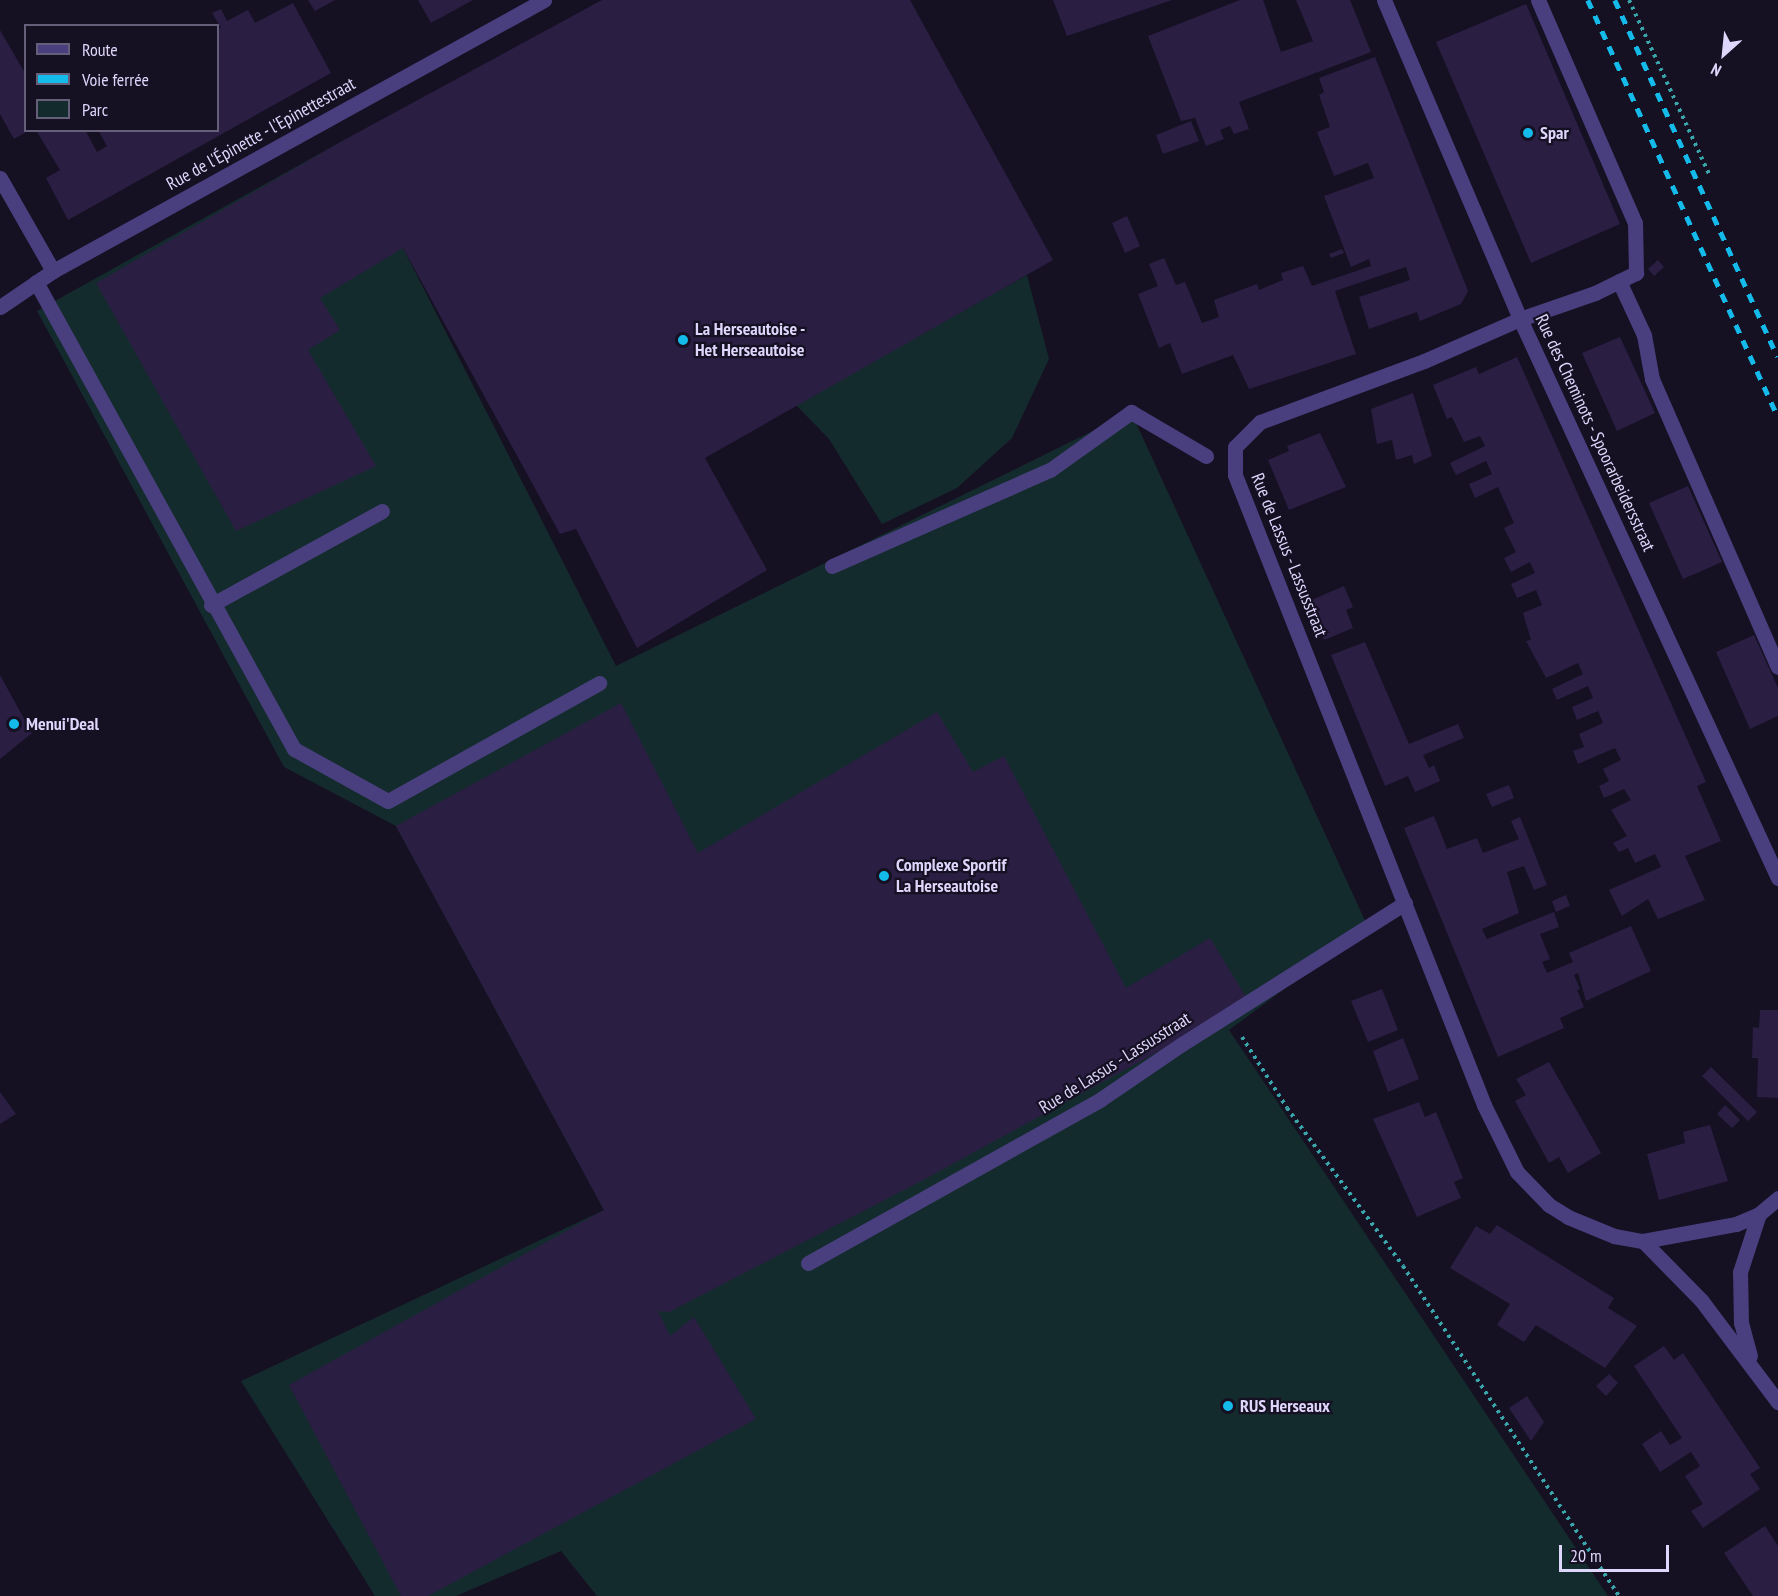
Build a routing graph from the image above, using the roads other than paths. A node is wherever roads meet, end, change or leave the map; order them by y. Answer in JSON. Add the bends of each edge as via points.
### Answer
{"nodes":[{"id":1,"x":544,"y":0,"type":"edge"},
{"id":2,"x":1384,"y":0,"type":"edge"},
{"id":3,"x":1538,"y":0,"type":"edge"},
{"id":4,"x":0,"y":178,"type":"edge"},
{"id":5,"x":53,"y":271,"type":"junction"},
{"id":6,"x":1619,"y":281,"type":"junction"},
{"id":7,"x":36,"y":282,"type":"junction"},
{"id":8,"x":0,"y":306,"type":"edge"},
{"id":9,"x":1520,"y":319,"type":"junction"},
{"id":10,"x":1206,"y":456,"type":"dead end"},
{"id":11,"x":382,"y":511,"type":"dead end"},
{"id":12,"x":832,"y":566,"type":"dead end"},
{"id":13,"x":212,"y":605,"type":"junction"},
{"id":14,"x":1778,"y":667,"type":"edge"},
{"id":15,"x":599,"y":683,"type":"dead end"},
{"id":16,"x":1778,"y":878,"type":"edge"},
{"id":17,"x":1406,"y":903,"type":"junction"},
{"id":18,"x":1778,"y":1198,"type":"edge"},
{"id":19,"x":1759,"y":1214,"type":"junction"},
{"id":20,"x":1643,"y":1241,"type":"junction"},
{"id":21,"x":808,"y":1263,"type":"dead end"},
{"id":22,"x":1752,"y":1362,"type":"junction"},
{"id":23,"x":1778,"y":1402,"type":"edge"}],
"edges":[{"from":1,"to":5,"type":"street","name":"Rue de l'Épinette - l'Epinettestraat"},
{"from":2,"to":9,"type":"street","name":"Rue des Cheminots - Spoorarbeidersstraat"},
{"from":3,"to":6,"type":"street","via":[[1635,223],[1636,273]]},
{"from":4,"to":5,"type":"street"},
{"from":5,"to":7,"type":"street","name":"Rue de l'Épinette - l'Epinettestraat"},
{"from":6,"to":9,"type":"street","name":"Rue de Lassus - Lassusstraat"},
{"from":6,"to":14,"type":"street","via":[[1644,335],[1652,379]]},
{"from":7,"to":8,"type":"street","name":"Rue de l'Épinette - l'Epinettestraat"},
{"from":7,"to":13,"type":"street"},
{"from":9,"to":16,"type":"street","name":"Rue des Cheminots - Spoorarbeidersstraat"},
{"from":9,"to":17,"type":"street","name":"Rue de Lassus - Lassusstraat","via":[[1424,361],[1260,422],[1235,447],[1235,475]]},
{"from":10,"to":12,"type":"street","via":[[1131,412],[1050,470]]},
{"from":11,"to":13,"type":"street"},
{"from":13,"to":15,"type":"street","via":[[294,748],[388,801]]},
{"from":17,"to":20,"type":"street","name":"Rue de Lassus - Lassusstraat","via":[[1497,1137],[1517,1172],[1549,1205],[1568,1217],[1614,1236]]},
{"from":17,"to":21,"type":"street","name":"Rue de Lassus - Lassusstraat","via":[[1101,1099]]},
{"from":18,"to":19,"type":"street"},
{"from":19,"to":20,"type":"street","name":"Rue de Lassus - Lassusstraat","via":[[1711,1231]]},
{"from":19,"to":22,"type":"street","via":[[1740,1272],[1740,1323]]},
{"from":20,"to":22,"type":"street","via":[[1701,1300]]},
{"from":22,"to":23,"type":"street"}]}
